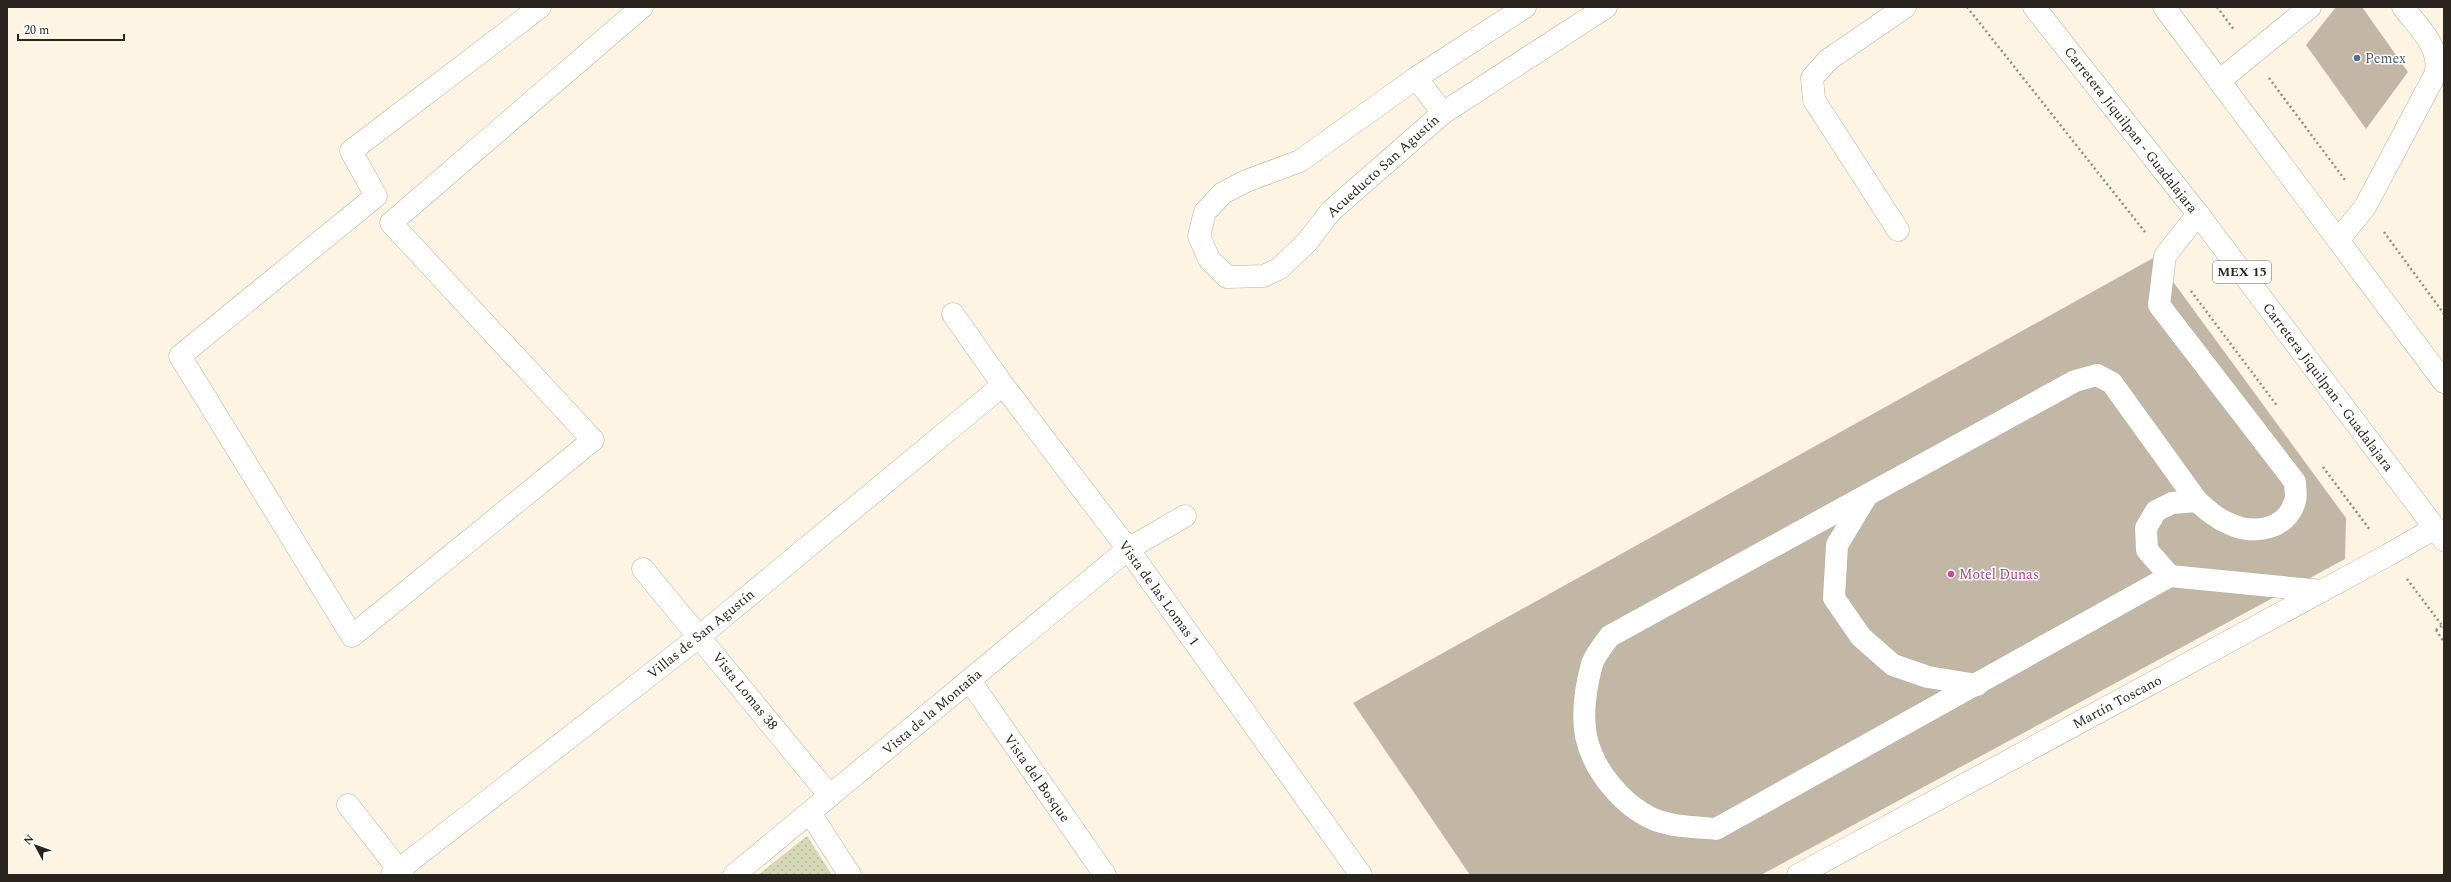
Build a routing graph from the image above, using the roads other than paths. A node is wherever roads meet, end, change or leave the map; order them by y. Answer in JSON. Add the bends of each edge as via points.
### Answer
{"nodes":[{"id":1,"x":540,"y":7,"type":"edge"},
{"id":2,"x":642,"y":7,"type":"edge"},
{"id":3,"x":1524,"y":7,"type":"edge"},
{"id":4,"x":1606,"y":7,"type":"edge"},
{"id":5,"x":1905,"y":7,"type":"edge"},
{"id":6,"x":2034,"y":7,"type":"edge"},
{"id":7,"x":2164,"y":7,"type":"edge"},
{"id":8,"x":2310,"y":7,"type":"edge"},
{"id":9,"x":2403,"y":7,"type":"edge"},
{"id":10,"x":1416,"y":78,"type":"junction"},
{"id":11,"x":2218,"y":81,"type":"junction"},
{"id":12,"x":1443,"y":113,"type":"junction"},
{"id":13,"x":2198,"y":214,"type":"junction"},
{"id":14,"x":1898,"y":230,"type":"dead end"},
{"id":15,"x":2338,"y":239,"type":"junction"},
{"id":16,"x":952,"y":314,"type":"dead end"},
{"id":17,"x":2441,"y":372,"type":"edge"},
{"id":18,"x":1003,"y":385,"type":"junction"},
{"id":19,"x":1866,"y":497,"type":"junction"},
{"id":20,"x":2197,"y":501,"type":"junction"},
{"id":21,"x":1185,"y":516,"type":"dead end"},
{"id":22,"x":2439,"y":534,"type":"edge"},
{"id":23,"x":1128,"y":549,"type":"junction"},
{"id":24,"x":643,"y":569,"type":"dead end"},
{"id":25,"x":2170,"y":576,"type":"junction"},
{"id":26,"x":2322,"y":591,"type":"junction"},
{"id":27,"x":700,"y":636,"type":"junction"},
{"id":28,"x":970,"y":681,"type":"junction"},
{"id":29,"x":1977,"y":685,"type":"junction"},
{"id":30,"x":830,"y":796,"type":"junction"},
{"id":31,"x":348,"y":804,"type":"dead end"},
{"id":32,"x":810,"y":813,"type":"junction"},
{"id":33,"x":398,"y":873,"type":"edge"},
{"id":34,"x":734,"y":875,"type":"edge"},
{"id":35,"x":850,"y":875,"type":"edge"},
{"id":36,"x":1105,"y":875,"type":"edge"},
{"id":37,"x":1361,"y":875,"type":"edge"},
{"id":38,"x":1798,"y":875,"type":"edge"}],
"edges":[{"from":1,"to":2,"type":"main road","via":[[351,151],[376,196],[180,356],[352,636],[593,440],[391,223]]},
{"from":3,"to":10,"type":"main road","name":"Acueducto San Agustín"},
{"from":4,"to":12,"type":"main road","name":"Acueducto San Agustín"},
{"from":5,"to":14,"type":"main road","via":[[1828,60],[1812,78],[1814,100]]},
{"from":6,"to":13,"type":"main road","name":"Carretera Jiquilpan - Guadalajara","number":"MEX 15"},
{"from":7,"to":11,"type":"main road"},
{"from":8,"to":11,"type":"main road"},
{"from":9,"to":15,"type":"main road","via":[[2433,47],[2438,66],[2365,207]]},
{"from":10,"to":12,"type":"main road"},
{"from":10,"to":12,"type":"main road","name":"Acueducto San Agustín","via":[[1300,162],[1246,181],[1223,193],[1205,212],[1199,236],[1209,259],[1227,278],[1264,276],[1280,268],[1307,242],[1331,211]]},
{"from":11,"to":15,"type":"main road"},
{"from":13,"to":20,"type":"main road","via":[[2166,256],[2159,305],[2295,482],[2295,500],[2285,519],[2268,530],[2231,524],[2213,515]]},
{"from":13,"to":22,"type":"main road","name":"Carretera Jiquilpan - Guadalajara","number":"MEX 15"},
{"from":15,"to":17,"type":"main road"},
{"from":16,"to":18,"type":"main road","name":"Vista de las Lomas 1"},
{"from":18,"to":23,"type":"main road","name":"Vista de las Lomas 1"},
{"from":18,"to":27,"type":"main road","name":"Villas de San Agustín"},
{"from":19,"to":20,"type":"main road","via":[[2075,381],[2097,375],[2112,383]]},
{"from":19,"to":29,"type":"main road","via":[[1838,546],[1834,598],[1861,637],[1893,665],[1928,677]]},
{"from":19,"to":29,"type":"main road","via":[[1610,636],[1592,663],[1586,700],[1586,736],[1597,766],[1622,798],[1653,819],[1716,829]]},
{"from":20,"to":25,"type":"main road","via":[[2172,503],[2156,511],[2146,528],[2147,550]]},
{"from":21,"to":23,"type":"main road","name":"Vista de la Montaña"},
{"from":22,"to":26,"type":"main road","name":"Martín Toscano"},
{"from":23,"to":28,"type":"main road","name":"Vista de la Montaña"},
{"from":23,"to":37,"type":"main road","name":"Vista de las Lomas 1"},
{"from":24,"to":27,"type":"main road","name":"Vista Lomas 38"},
{"from":25,"to":26,"type":"main road"},
{"from":25,"to":29,"type":"main road"},
{"from":26,"to":38,"type":"main road","name":"Martín Toscano"},
{"from":27,"to":30,"type":"main road","name":"Vista Lomas 38"},
{"from":27,"to":33,"type":"main road","name":"Villas de San Agustín"},
{"from":28,"to":30,"type":"main road","name":"Vista de la Montaña"},
{"from":28,"to":36,"type":"main road","name":"Vista del Bosque"},
{"from":30,"to":32,"type":"main road","name":"Vista de la Montaña"},
{"from":31,"to":33,"type":"main road"},
{"from":32,"to":34,"type":"main road","name":"Vista de la Montaña"},
{"from":32,"to":35,"type":"main road"}]}
